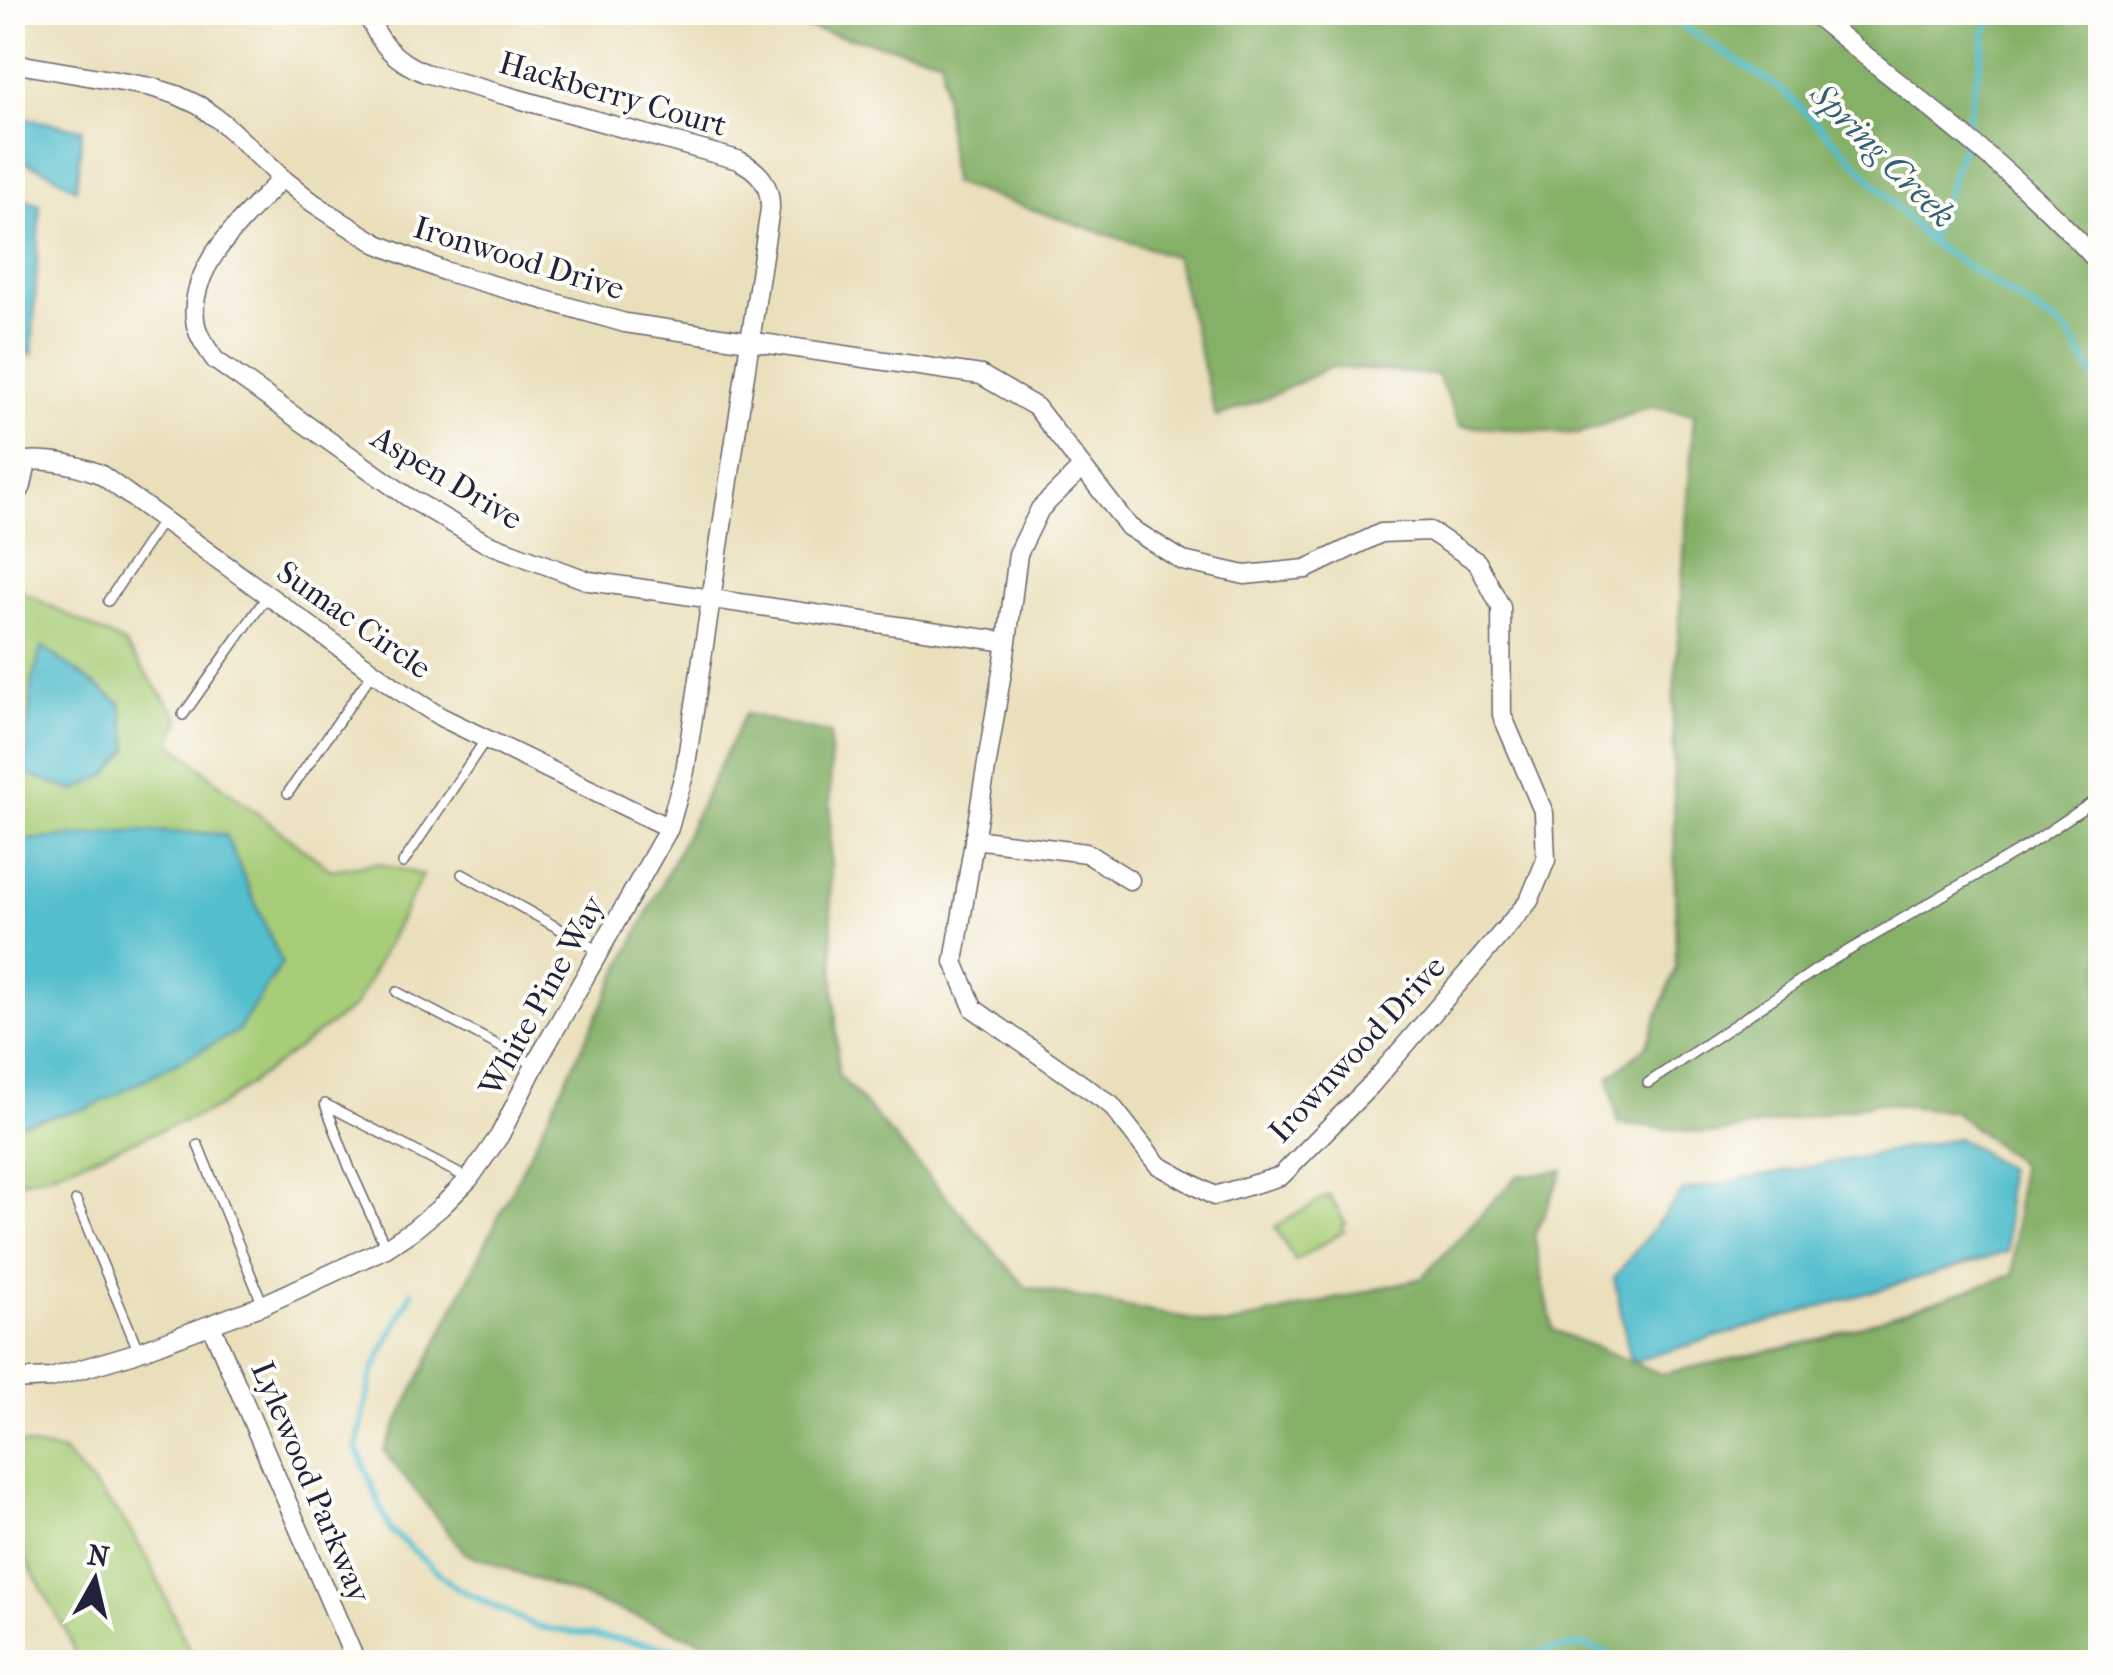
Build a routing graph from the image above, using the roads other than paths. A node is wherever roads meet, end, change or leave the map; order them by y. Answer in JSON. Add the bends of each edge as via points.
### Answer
{"nodes":[{"id":1,"x":367,"y":12,"type":"edge"},
{"id":2,"x":1812,"y":12,"type":"edge"},
{"id":3,"x":12,"y":63,"type":"edge"},
{"id":4,"x":282,"y":178,"type":"junction"},
{"id":5,"x":2100,"y":264,"type":"edge"},
{"id":6,"x":750,"y":341,"type":"junction"},
{"id":7,"x":880,"y":359,"type":"joint"},
{"id":8,"x":22,"y":461,"type":"edge"},
{"id":9,"x":1082,"y":468,"type":"junction"},
{"id":10,"x":12,"y":513,"type":"edge"},
{"id":11,"x":164,"y":520,"type":"junction"},
{"id":12,"x":268,"y":596,"type":"junction"},
{"id":13,"x":712,"y":600,"type":"junction"},
{"id":14,"x":108,"y":601,"type":"dead end"},
{"id":15,"x":1006,"y":642,"type":"junction"},
{"id":16,"x":373,"y":672,"type":"junction"},
{"id":17,"x":183,"y":715,"type":"dead end"},
{"id":18,"x":486,"y":739,"type":"junction"},
{"id":19,"x":288,"y":793,"type":"dead end"},
{"id":20,"x":2100,"y":796,"type":"edge"},
{"id":21,"x":669,"y":828,"type":"junction"},
{"id":22,"x":974,"y":838,"type":"junction"},
{"id":23,"x":403,"y":863,"type":"dead end"},
{"id":24,"x":462,"y":874,"type":"dead end"},
{"id":25,"x":1130,"y":880,"type":"dead end"},
{"id":26,"x":599,"y":951,"type":"junction"},
{"id":27,"x":397,"y":992,"type":"dead end"},
{"id":28,"x":534,"y":1065,"type":"junction"},
{"id":29,"x":1648,"y":1083,"type":"dead end"},
{"id":30,"x":198,"y":1145,"type":"dead end"},
{"id":31,"x":470,"y":1179,"type":"junction"},
{"id":32,"x":76,"y":1201,"type":"dead end"},
{"id":33,"x":386,"y":1248,"type":"junction"},
{"id":34,"x":263,"y":1305,"type":"junction"},
{"id":35,"x":211,"y":1324,"type":"junction"},
{"id":36,"x":138,"y":1352,"type":"junction"},
{"id":37,"x":12,"y":1380,"type":"edge"},
{"id":38,"x":356,"y":1662,"type":"edge"}],
"edges":[{"from":1,"to":6,"type":"street","name":"Hackberry Court","via":[[374,32],[404,65],[738,160],[757,173],[766,182],[770,209]]},
{"from":2,"to":5,"type":"street","via":[[2004,170]]},
{"from":3,"to":4,"type":"street","name":"Ironwood Drive","via":[[177,95],[223,123]]},
{"from":4,"to":6,"type":"street","name":"Ironwood Drive","via":[[378,244],[444,271],[626,322]]},
{"from":4,"to":13,"type":"street","name":"Aspen Drive","via":[[200,278],[195,322],[215,360],[408,497],[484,542],[589,581]]},
{"from":6,"to":7,"type":"street","name":"Ironwood Drive"},
{"from":6,"to":13,"type":"street","name":"White Pine Way"},
{"from":7,"to":9,"type":"street","name":"Irownwood Drive","via":[[981,375],[1036,407]]},
{"from":8,"to":10,"type":"lane","via":[[26,488]]},
{"from":8,"to":11,"type":"street","name":"Sumac Circle","via":[[59,461],[100,474]]},
{"from":9,"to":15,"type":"street","name":"Irownwood Drive","via":[[1040,509],[1018,554]]},
{"from":9,"to":22,"type":"street","name":"Irownwood Drive","via":[[1128,526],[1183,561],[1245,575],[1306,569],[1380,533],[1430,532],[1477,562],[1501,607],[1502,715],[1544,813],[1546,860],[1530,901],[1371,1085],[1281,1176],[1214,1196],[1158,1165],[1112,1106],[974,1008],[954,962]]},
{"from":11,"to":12,"type":"street","name":"Sumac Circle"},
{"from":11,"to":14,"type":"lane"},
{"from":12,"to":16,"type":"street","name":"Sumac Circle"},
{"from":12,"to":17,"type":"lane"},
{"from":13,"to":15,"type":"street","name":"Aspen Drive"},
{"from":13,"to":21,"type":"street","name":"White Pine Way","via":[[686,771]]},
{"from":15,"to":22,"type":"street","name":"Irownwood Drive"},
{"from":16,"to":18,"type":"street","name":"Sumac Circle"},
{"from":16,"to":19,"type":"lane"},
{"from":18,"to":21,"type":"street","name":"Sumac Circle"},
{"from":18,"to":23,"type":"lane"},
{"from":20,"to":29,"type":"lane","via":[[1818,969]]},
{"from":21,"to":26,"type":"street","name":"White Pine Way"},
{"from":22,"to":25,"type":"street","via":[[1086,853]]},
{"from":24,"to":26,"type":"lane"},
{"from":26,"to":28,"type":"street","name":"White Pine Way"},
{"from":27,"to":28,"type":"lane"},
{"from":28,"to":31,"type":"street","name":"White Pine Way"},
{"from":30,"to":34,"type":"lane"},
{"from":31,"to":33,"type":"street","name":"White Pine Way"},
{"from":31,"to":33,"type":"lane","via":[[325,1104]]},
{"from":32,"to":36,"type":"lane"},
{"from":33,"to":34,"type":"street","name":"White Pine Way"},
{"from":34,"to":35,"type":"street","name":"White Pine Way"},
{"from":35,"to":36,"type":"street","name":"White Pine Way"},
{"from":35,"to":38,"type":"street","name":"Lylewood Parkway"},
{"from":36,"to":37,"type":"street","name":"White Pine Way","via":[[51,1378]]}]}
